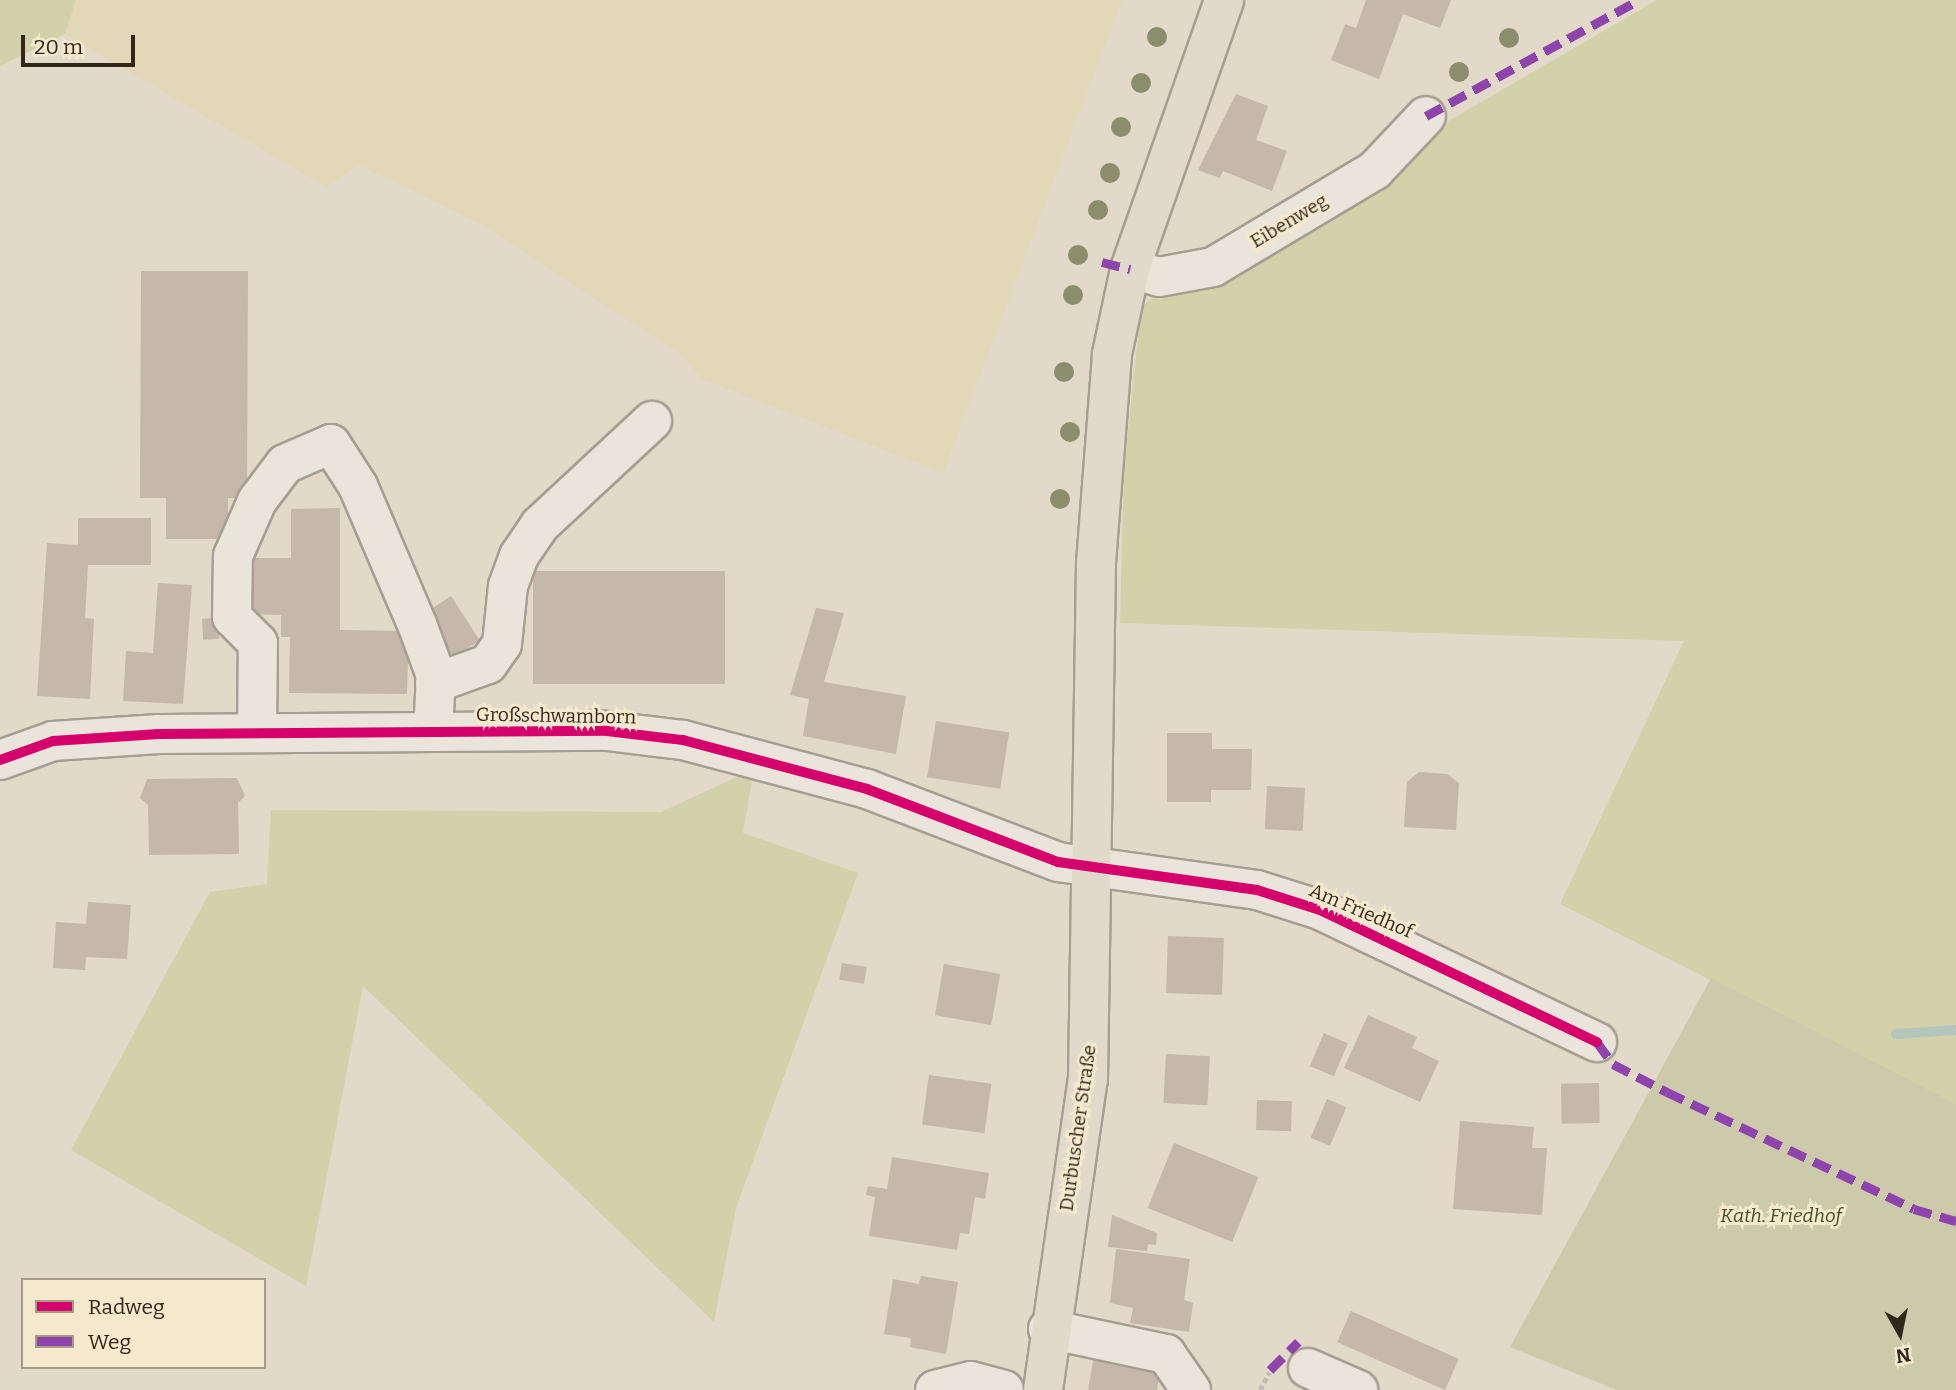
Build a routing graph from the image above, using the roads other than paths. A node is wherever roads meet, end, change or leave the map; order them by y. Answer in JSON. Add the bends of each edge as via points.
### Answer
{"nodes":[{"id":1,"x":1224,"y":0,"type":"edge"},
{"id":2,"x":1426,"y":116,"type":"dead end"},
{"id":3,"x":1130,"y":269,"type":"junction"},
{"id":4,"x":652,"y":421,"type":"dead end"},
{"id":5,"x":435,"y":683,"type":"junction"},
{"id":6,"x":433,"y":732,"type":"junction"},
{"id":7,"x":257,"y":733,"type":"junction"},
{"id":8,"x":0,"y":760,"type":"edge"},
{"id":9,"x":1094,"y":866,"type":"junction"},
{"id":10,"x":1597,"y":1042,"type":"dead end"},
{"id":11,"x":1048,"y":1329,"type":"junction"},
{"id":12,"x":935,"y":1390,"type":"edge"},
{"id":13,"x":1004,"y":1390,"type":"edge"},
{"id":14,"x":1044,"y":1390,"type":"edge"},
{"id":15,"x":1191,"y":1390,"type":"edge"}],
"edges":[{"from":1,"to":3,"type":"main road","name":"Durbuscher Straße"},
{"from":2,"to":3,"type":"street","name":"Eibenweg","via":[[1375,170],[1213,267],[1159,277]]},
{"from":3,"to":9,"type":"main road","name":"Durbuscher Straße","via":[[1112,354],[1101,467]]},
{"from":4,"to":5,"type":"street","via":[[540,525],[519,556],[508,586],[502,644],[488,664]]},
{"from":5,"to":6,"type":"street"},
{"from":5,"to":7,"type":"street","via":[[364,499],[331,444],[285,464],[257,501],[233,556],[232,617],[258,643]]},
{"from":6,"to":7,"type":"street","name":"Großschwamborn"},
{"from":6,"to":9,"type":"street","name":"Großschwamborn","via":[[607,731],[683,740],[867,789],[1058,862]]},
{"from":7,"to":8,"type":"street","name":"Großschwamborn","via":[[97,736],[53,741]]},
{"from":9,"to":10,"type":"street","name":"Am Friedhof","via":[[1257,890],[1320,910]]},
{"from":9,"to":11,"type":"main road","name":"Durbuscher Straße","via":[[1088,1079]]},
{"from":11,"to":14,"type":"main road","name":"Durbuscher Straße"},
{"from":11,"to":15,"type":"street","via":[[1166,1354]]},
{"from":12,"to":13,"type":"street","via":[[971,1381]]}]}
